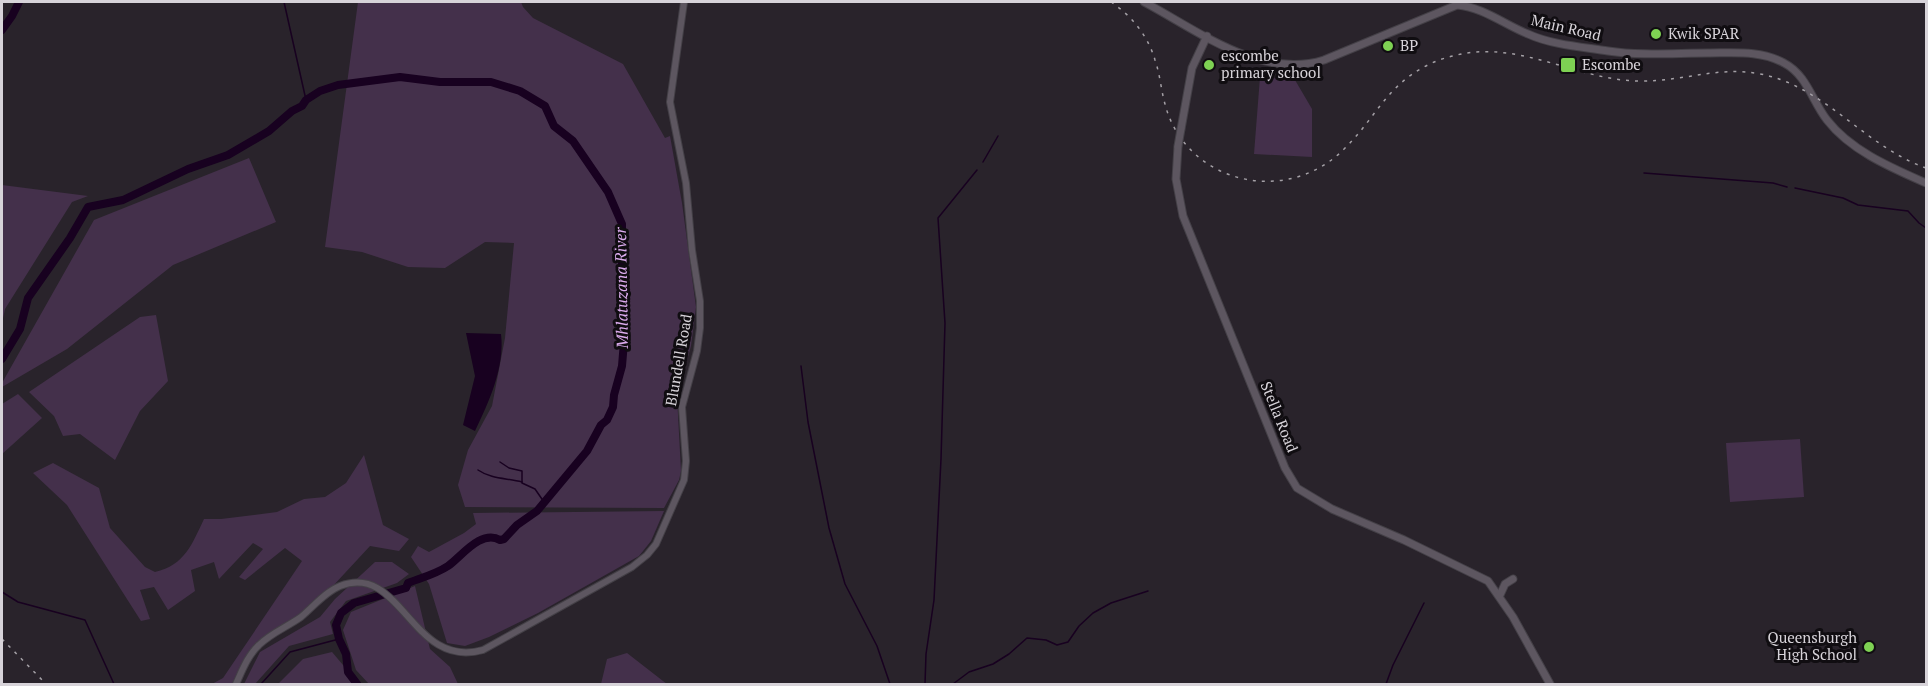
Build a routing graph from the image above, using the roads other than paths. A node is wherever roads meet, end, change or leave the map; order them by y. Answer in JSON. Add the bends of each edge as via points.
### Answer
{"nodes":[{"id":1,"x":684,"y":2,"type":"edge"},
{"id":2,"x":1144,"y":2,"type":"edge"},
{"id":3,"x":1207,"y":36,"type":"junction"},
{"id":4,"x":1926,"y":183,"type":"edge"},
{"id":5,"x":1513,"y":579,"type":"dead end"},
{"id":6,"x":1500,"y":595,"type":"junction"},
{"id":7,"x":236,"y":684,"type":"edge"},
{"id":8,"x":1550,"y":684,"type":"edge"}],
"edges":[{"from":1,"to":7,"type":"street","name":"Blundell Road","via":[[670,102],[686,183],[701,315],[697,351],[682,407],[686,463],[681,490],[656,544],[641,561],[483,650],[463,654],[434,643],[377,588],[357,583],[337,587],[259,645]]},
{"from":2,"to":3,"type":"main road","name":"Main Road"},
{"from":3,"to":4,"type":"main road","name":"Main Road","via":[[1254,58],[1311,63],[1457,5],[1529,35],[1609,51],[1765,55],[1798,73],[1840,134],[1894,169]]},
{"from":3,"to":6,"type":"main road","name":"Stella Road","bridge":true,"via":[[1192,68],[1176,179],[1183,216],[1285,468],[1303,492],[1482,577]]},
{"from":5,"to":6,"type":"main road","via":[[1505,584]]},
{"from":6,"to":8,"type":"main road","name":"Stella Road"}]}
